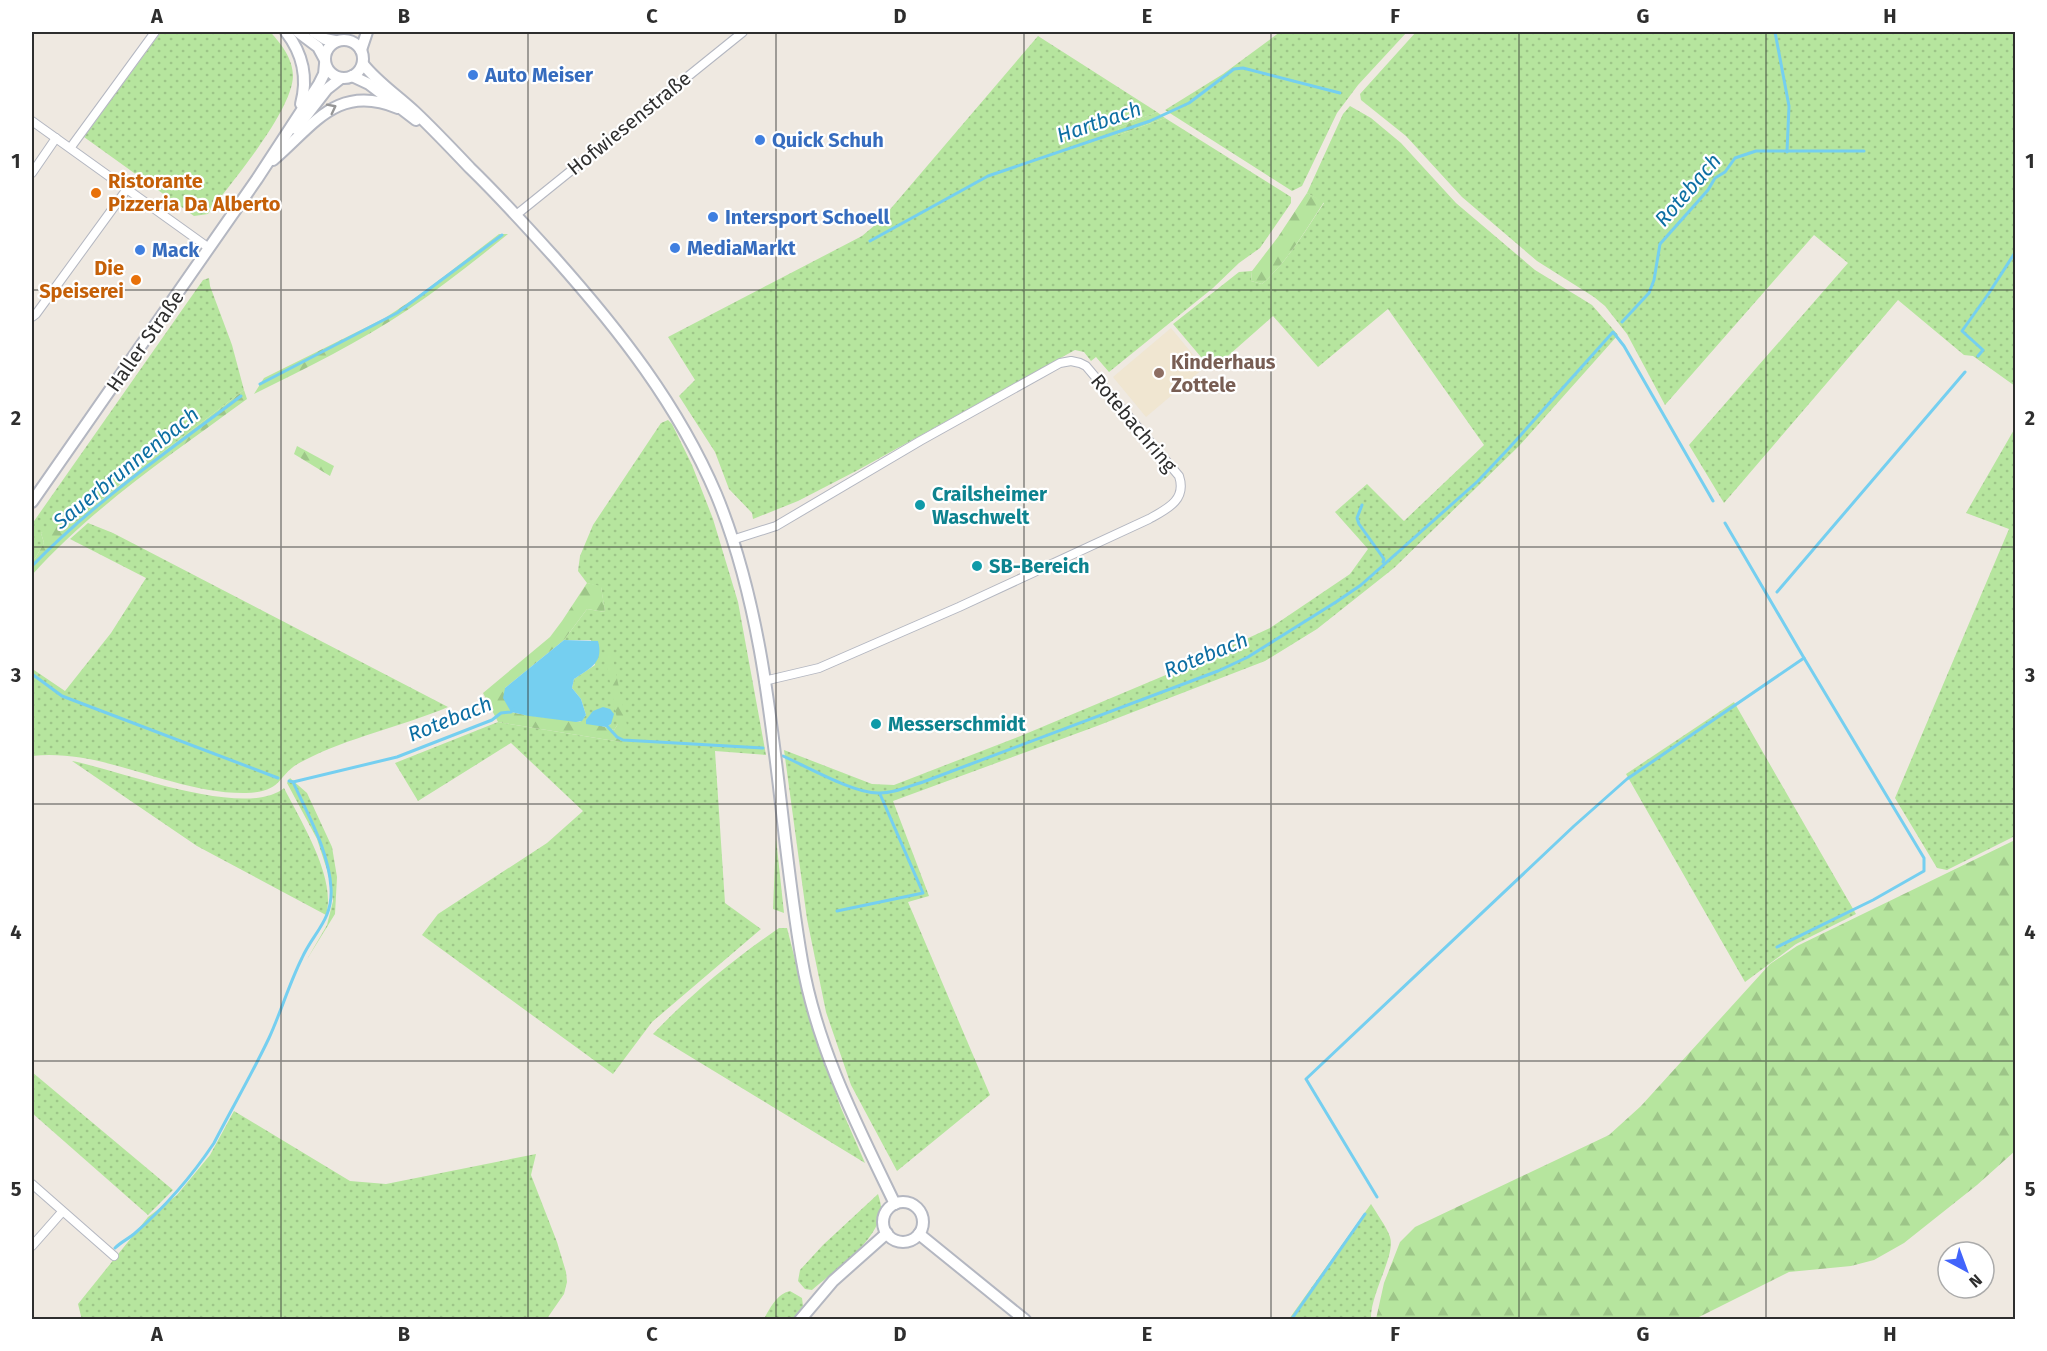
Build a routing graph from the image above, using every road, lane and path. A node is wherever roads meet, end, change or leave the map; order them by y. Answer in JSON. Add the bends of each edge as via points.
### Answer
{"nodes":[{"id":1,"x":155,"y":32,"type":"edge"},
{"id":2,"x":286,"y":32,"type":"edge"},
{"id":3,"x":298,"y":32,"type":"edge"},
{"id":4,"x":314,"y":32,"type":"edge"},
{"id":5,"x":355,"y":32,"type":"edge"},
{"id":6,"x":368,"y":32,"type":"edge"},
{"id":7,"x":743,"y":32,"type":"edge"},
{"id":8,"x":341,"y":40,"type":"junction"},
{"id":9,"x":361,"y":50,"type":"junction"},
{"id":10,"x":325,"y":62,"type":"junction"},
{"id":11,"x":363,"y":64,"type":"junction"},
{"id":12,"x":347,"y":77,"type":"junction"},
{"id":13,"x":398,"y":108,"type":"junction"},
{"id":14,"x":297,"y":115,"type":"junction"},
{"id":15,"x":32,"y":121,"type":"edge"},
{"id":16,"x":432,"y":130,"type":"junction"},
{"id":17,"x":56,"y":138,"type":"junction"},
{"id":18,"x":71,"y":147,"type":"junction"},
{"id":19,"x":273,"y":160,"type":"junction"},
{"id":20,"x":32,"y":173,"type":"edge"},
{"id":21,"x":257,"y":179,"type":"junction"},
{"id":22,"x":127,"y":189,"type":"junction"},
{"id":23,"x":516,"y":215,"type":"junction"},
{"id":24,"x":209,"y":248,"type":"junction"},
{"id":25,"x":32,"y":317,"type":"edge"},
{"id":26,"x":32,"y":502,"type":"edge"},
{"id":27,"x":732,"y":540,"type":"junction"},
{"id":28,"x":764,"y":681,"type":"junction"},
{"id":29,"x":32,"y":1184,"type":"edge"},
{"id":30,"x":895,"y":1204,"type":"junction"},
{"id":31,"x":62,"y":1212,"type":"junction"},
{"id":32,"x":887,"y":1233,"type":"junction"},
{"id":33,"x":918,"y":1234,"type":"junction"},
{"id":34,"x":32,"y":1246,"type":"edge"},
{"id":35,"x":114,"y":1256,"type":"dead end"},
{"id":36,"x":800,"y":1320,"type":"edge"},
{"id":37,"x":1025,"y":1320,"type":"edge"}],
"edges":[{"from":1,"to":18,"type":"street"},
{"from":2,"to":14,"type":"main road","via":[[304,69],[304,92]]},
{"from":3,"to":10,"type":"main road","via":[[318,47]]},
{"from":4,"to":8,"type":"main road","via":[[326,39]]},
{"from":5,"to":8,"type":"main road"},
{"from":6,"to":9,"type":"main road"},
{"from":7,"to":23,"type":"street","name":"Hofwiesenstraße"},
{"from":8,"to":9,"type":"main road","via":[[356,43]]},
{"from":8,"to":10,"type":"main road","via":[[327,49]]},
{"from":9,"to":11,"type":"main road"},
{"from":10,"to":12,"type":"main road","via":[[331,73]]},
{"from":10,"to":14,"type":"main road","name":"Haller Straße","via":[[319,84]]},
{"from":11,"to":12,"type":"main road","via":[[357,73]]},
{"from":11,"to":16,"type":"main road"},
{"from":12,"to":13,"type":"main road","via":[[369,84]]},
{"from":12,"to":19,"type":"main road","name":"Haller Straße","via":[[327,89]]},
{"from":13,"to":16,"type":"main road"},
{"from":19,"to":13,"type":"main road","one_way":true,"via":[[336,105],[373,100]]},
{"from":14,"to":21,"type":"main road","name":"Haller Straße"},
{"from":15,"to":17,"type":"street"},
{"from":16,"to":23,"type":"main road"},
{"from":17,"to":18,"type":"street"},
{"from":17,"to":20,"type":"street"},
{"from":18,"to":22,"type":"street"},
{"from":19,"to":21,"type":"main road","name":"Haller Straße"},
{"from":21,"to":24,"type":"main road","name":"Haller Straße"},
{"from":22,"to":24,"type":"street"},
{"from":22,"to":25,"type":"street"},
{"from":23,"to":27,"type":"main road","via":[[615,327],[649,375],[702,466]]},
{"from":24,"to":26,"type":"main road","name":"Haller Straße"},
{"from":27,"to":28,"type":"main road","via":[[753,618]]},
{"from":27,"to":28,"type":"street","name":"Rotebachring","via":[[776,526],[1060,363],[1071,361],[1086,366],[1179,476],[1182,486],[1179,497],[1149,519],[839,660]]},
{"from":28,"to":30,"type":"main road","via":[[802,962],[815,1021],[830,1065]]},
{"from":29,"to":31,"type":"street"},
{"from":30,"to":32,"type":"main road","via":[[884,1217]]},
{"from":30,"to":33,"type":"main road","via":[[905,1202],[918,1208],[923,1222]]},
{"from":31,"to":34,"type":"street"},
{"from":31,"to":35,"type":"street"},
{"from":32,"to":33,"type":"main road","via":[[904,1241]]},
{"from":32,"to":36,"type":"main road","via":[[833,1281]]},
{"from":33,"to":37,"type":"main road"}]}
